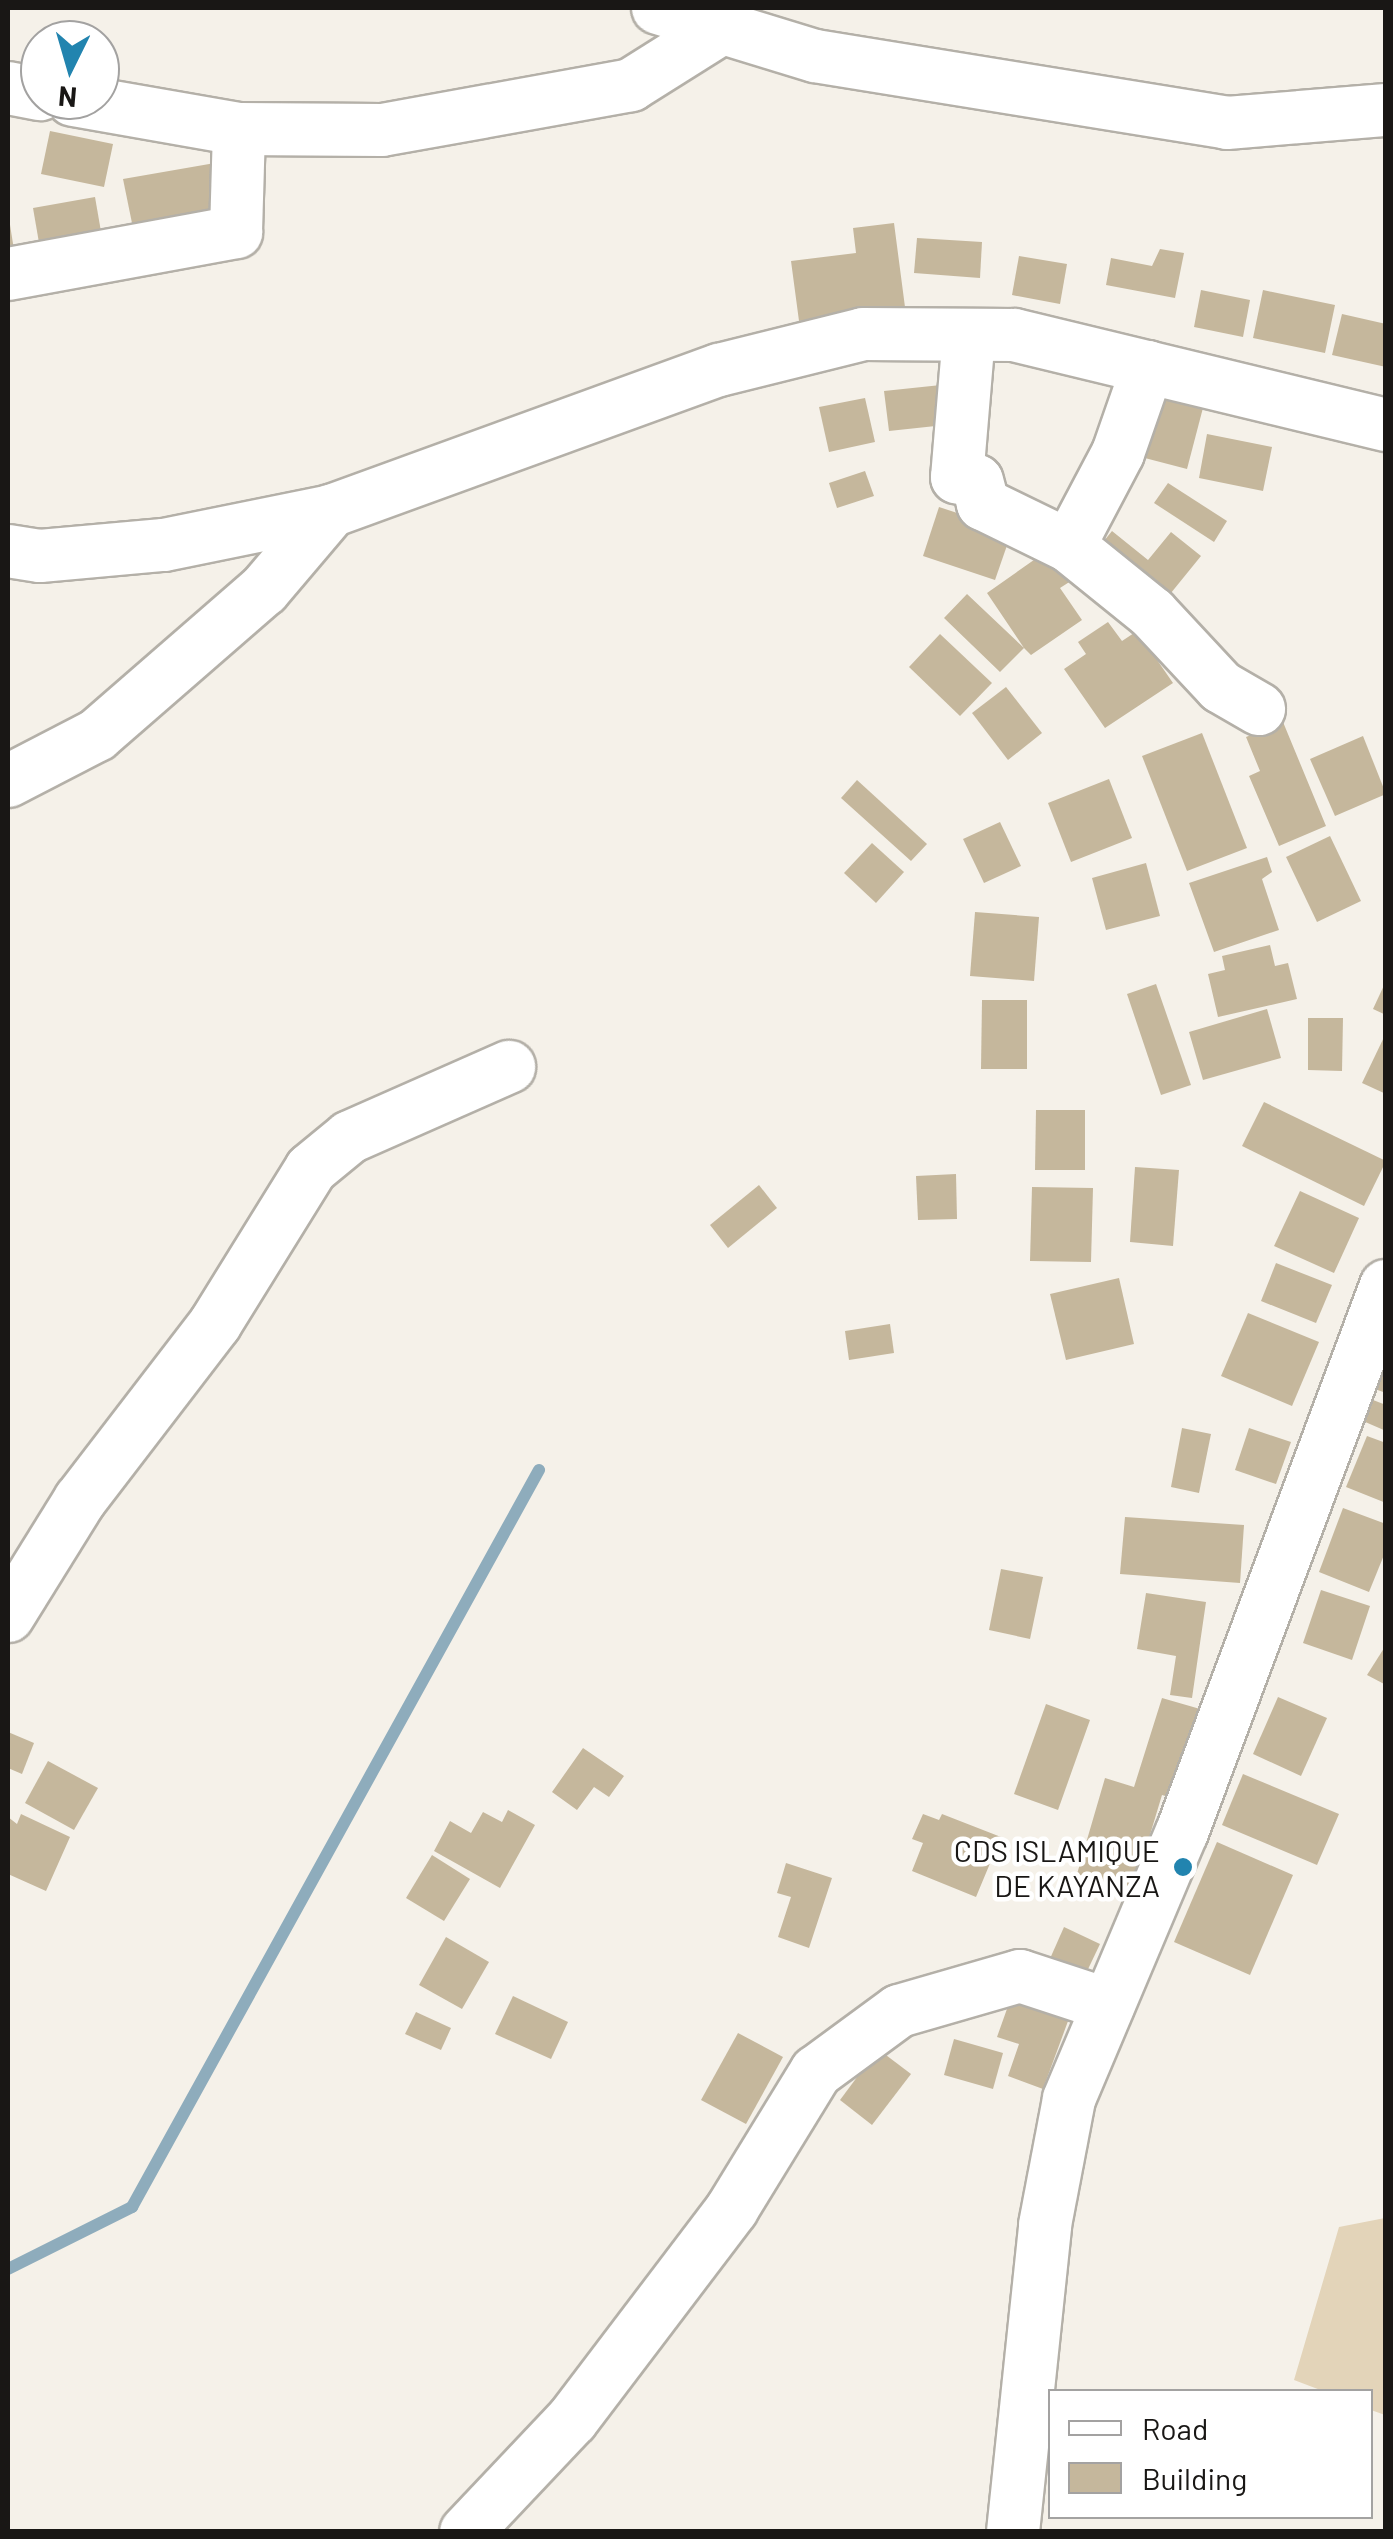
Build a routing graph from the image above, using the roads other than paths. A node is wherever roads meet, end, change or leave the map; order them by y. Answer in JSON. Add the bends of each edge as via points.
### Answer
{"nodes":[{"id":1,"x":658,"y":8,"type":"edge"},
{"id":2,"x":720,"y":29,"type":"junction"},
{"id":3,"x":120,"y":108,"type":"edge"},
{"id":4,"x":1386,"y":110,"type":"edge"},
{"id":5,"x":239,"y":129,"type":"junction"},
{"id":6,"x":8,"y":274,"type":"edge"},
{"id":7,"x":969,"y":335,"type":"junction"},
{"id":8,"x":1148,"y":367,"type":"junction"},
{"id":9,"x":1386,"y":425,"type":"edge"},
{"id":10,"x":331,"y":511,"type":"junction"},
{"id":11,"x":1070,"y":546,"type":"junction"},
{"id":12,"x":8,"y":551,"type":"edge"},
{"id":13,"x":1260,"y":709,"type":"dead end"},
{"id":14,"x":8,"y":781,"type":"edge"},
{"id":15,"x":509,"y":1067,"type":"dead end"},
{"id":16,"x":1386,"y":1286,"type":"edge"},
{"id":17,"x":8,"y":1616,"type":"edge"},
{"id":18,"x":1108,"y":2005,"type":"junction"},
{"id":19,"x":466,"y":2532,"type":"edge"},
{"id":20,"x":1012,"y":2532,"type":"edge"}],
"edges":[{"from":1,"to":2,"type":"street"},
{"from":2,"to":4,"type":"street","via":[[816,56],[1228,123]]},
{"from":2,"to":5,"type":"street","via":[[632,85],[382,130]]},
{"from":3,"to":5,"type":"street"},
{"from":5,"to":6,"type":"street","via":[[236,232]]},
{"from":7,"to":8,"type":"street","via":[[1014,335]]},
{"from":7,"to":10,"type":"street","via":[[863,334],[719,370]]},
{"from":7,"to":11,"type":"street","via":[[957,477],[977,481],[984,504]]},
{"from":8,"to":9,"type":"street"},
{"from":8,"to":11,"type":"street","via":[[1118,453]]},
{"from":10,"to":12,"type":"street","via":[[164,545],[40,556]]},
{"from":10,"to":14,"type":"street","via":[[264,590],[97,735]]},
{"from":11,"to":13,"type":"street","via":[[1152,614],[1221,687]]},
{"from":15,"to":17,"type":"street","via":[[350,1137],[311,1169],[216,1324],[80,1500]]},
{"from":16,"to":18,"type":"street","via":[[1182,1832]]},
{"from":18,"to":19,"type":"street","via":[[1020,1976],[898,2011],[816,2072],[732,2209],[572,2420]]},
{"from":18,"to":20,"type":"street","via":[[1069,2099],[1045,2225]]}]}
